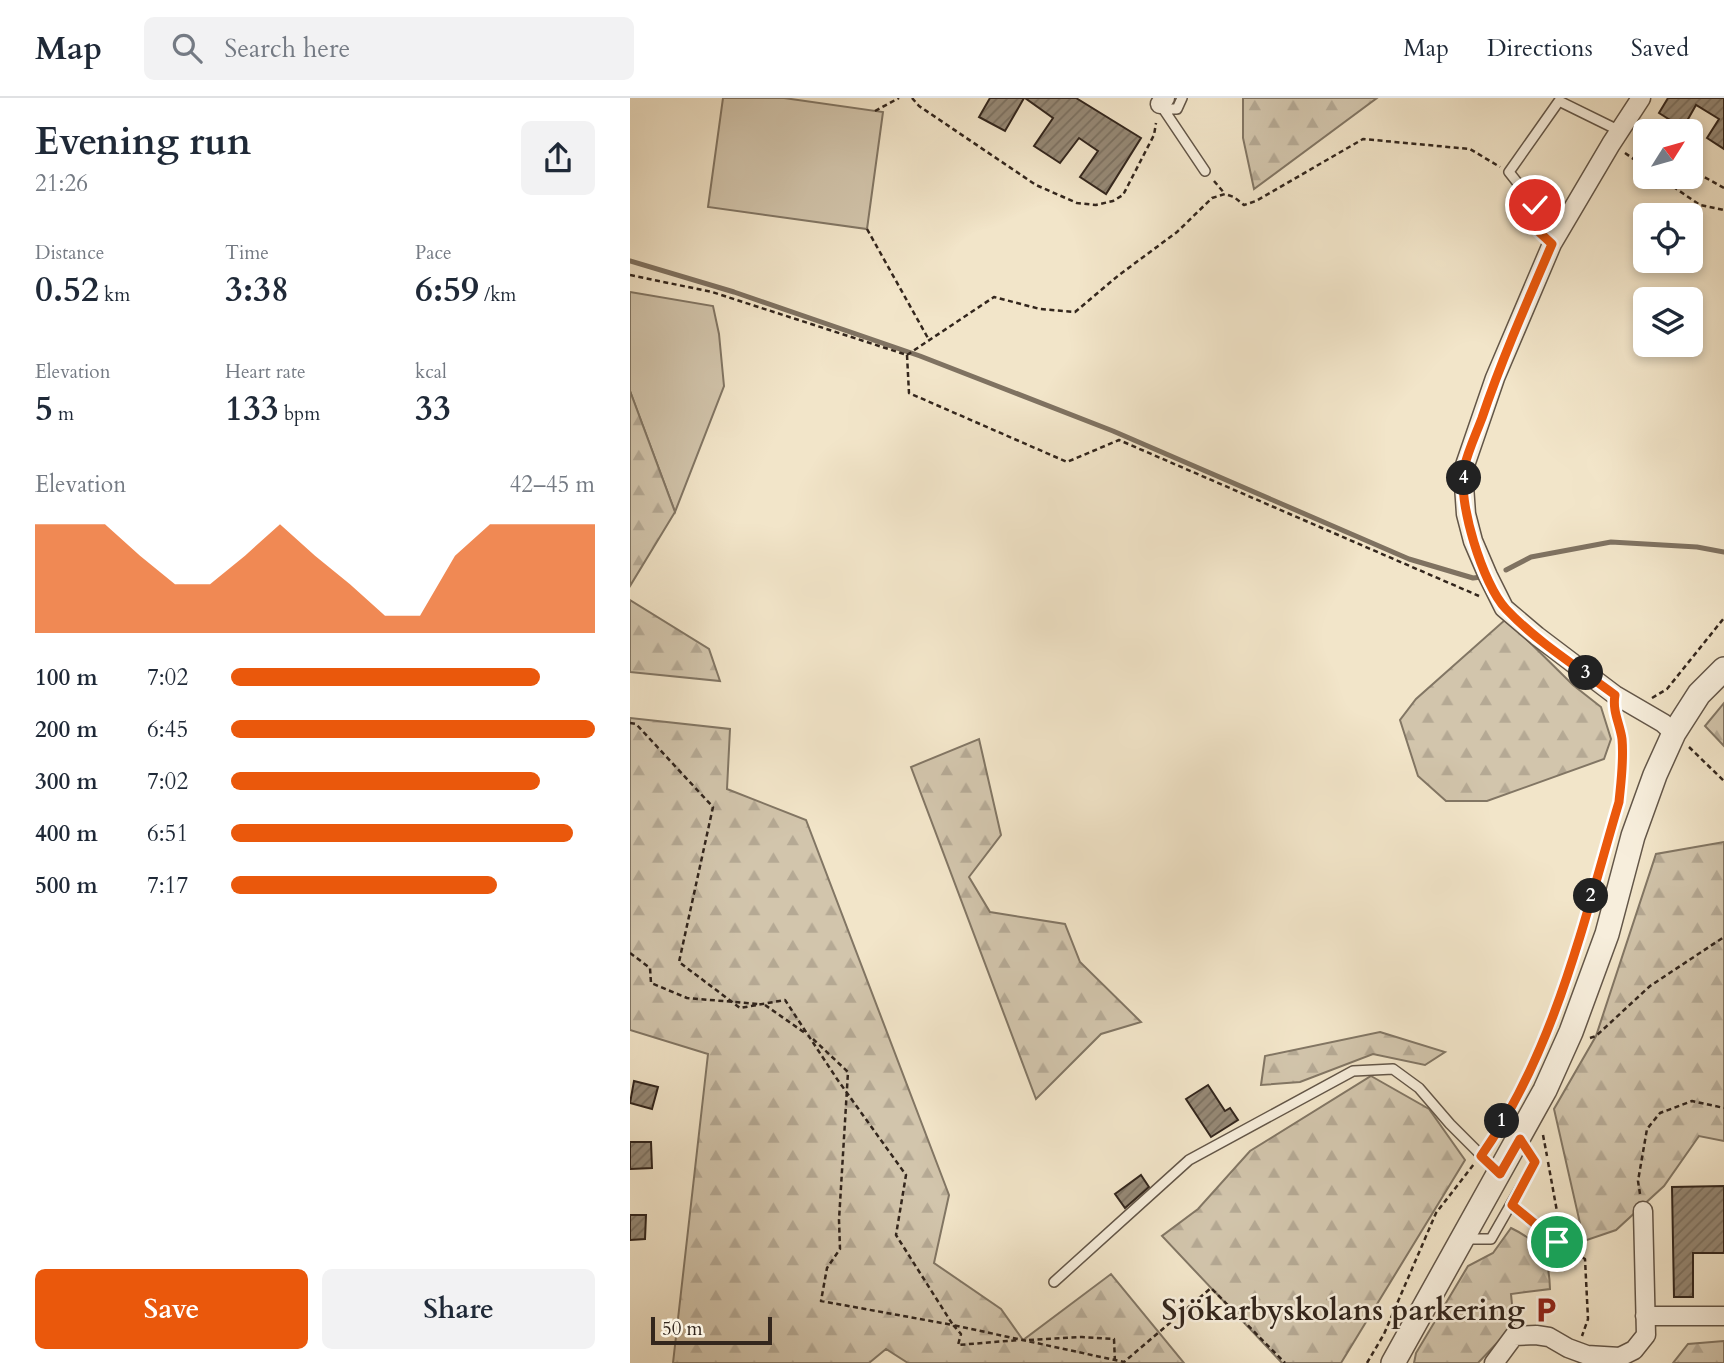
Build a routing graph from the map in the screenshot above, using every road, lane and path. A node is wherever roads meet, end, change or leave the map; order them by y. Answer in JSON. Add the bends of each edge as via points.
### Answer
{"nodes":[{"id":1,"x":899,"y":98,"type":"edge"},
{"id":2,"x":912,"y":98,"type":"edge"},
{"id":3,"x":1182,"y":98,"type":"edge"},
{"id":4,"x":1641,"y":98,"type":"edge"},
{"id":5,"x":1163,"y":104,"type":"edge"},
{"id":6,"x":875,"y":111,"type":"dead end"},
{"id":7,"x":1615,"y":137,"type":"junction"},
{"id":8,"x":1633,"y":155,"type":"edge"},
{"id":9,"x":1205,"y":171,"type":"joint"},
{"id":10,"x":1509,"y":172,"type":"junction"},
{"id":11,"x":1703,"y":176,"type":"edge"},
{"id":12,"x":1724,"y":188,"type":"edge"},
{"id":13,"x":1677,"y":189,"type":"edge"},
{"id":14,"x":1225,"y":194,"type":"junction"},
{"id":15,"x":1724,"y":210,"type":"edge"},
{"id":16,"x":867,"y":229,"type":"dead end"},
{"id":17,"x":1552,"y":244,"type":"junction"},
{"id":18,"x":630,"y":275,"type":"edge"},
{"id":19,"x":929,"y":340,"type":"junction"},
{"id":20,"x":907,"y":355,"type":"junction"},
{"id":21,"x":1504,"y":608,"type":"junction"},
{"id":22,"x":1724,"y":618,"type":"edge"},
{"id":23,"x":1724,"y":668,"type":"edge"},
{"id":24,"x":1615,"y":695,"type":"junction"},
{"id":25,"x":1639,"y":710,"type":"junction"},
{"id":26,"x":630,"y":723,"type":"edge"},
{"id":27,"x":1674,"y":733,"type":"junction"},
{"id":28,"x":1724,"y":781,"type":"edge"},
{"id":29,"x":1724,"y":937,"type":"edge"},
{"id":30,"x":630,"y":953,"type":"edge"},
{"id":31,"x":731,"y":1001,"type":"junction"},
{"id":32,"x":763,"y":1004,"type":"junction"},
{"id":33,"x":808,"y":1034,"type":"junction"},
{"id":34,"x":1588,"y":1039,"type":"dead end"},
{"id":35,"x":847,"y":1093,"type":"junction"},
{"id":36,"x":1724,"y":1108,"type":"edge"},
{"id":37,"x":1542,"y":1128,"type":"dead end"},
{"id":38,"x":1520,"y":1139,"type":"junction"},
{"id":39,"x":1481,"y":1156,"type":"junction"},
{"id":40,"x":1500,"y":1174,"type":"junction"},
{"id":41,"x":1512,"y":1205,"type":"junction"},
{"id":42,"x":1643,"y":1211,"type":"joint"},
{"id":43,"x":1464,"y":1238,"type":"junction"},
{"id":44,"x":1557,"y":1242,"type":"junction"},
{"id":45,"x":1054,"y":1282,"type":"dead end"},
{"id":46,"x":1645,"y":1316,"type":"junction"},
{"id":47,"x":1724,"y":1316,"type":"edge"},
{"id":48,"x":953,"y":1325,"type":"junction"},
{"id":49,"x":1024,"y":1340,"type":"junction"},
{"id":50,"x":1578,"y":1352,"type":"junction"},
{"id":51,"x":1115,"y":1361,"type":"edge"},
{"id":52,"x":1285,"y":1363,"type":"edge"},
{"id":53,"x":1367,"y":1363,"type":"edge"},
{"id":54,"x":1394,"y":1363,"type":"edge"},
{"id":55,"x":1494,"y":1363,"type":"edge"}],
"edges":[{"from":1,"to":6,"type":"path"},
{"from":2,"to":5,"type":"path","via":[[1036,185],[1077,203],[1096,205],[1123,195],[1154,135]]},
{"from":3,"to":5,"type":"lane","via":[[1177,109]]},
{"from":4,"to":7,"type":"street"},
{"from":5,"to":9,"type":"lane"},
{"from":7,"to":8,"type":"path"},
{"from":7,"to":10,"type":"lane","via":[[1559,101]]},
{"from":7,"to":17,"type":"street"},
{"from":9,"to":14,"type":"path"},
{"from":10,"to":14,"type":"path","via":[[1470,149],[1363,139],[1256,201],[1244,205]]},
{"from":10,"to":17,"type":"lane","via":[[1535,205],[1538,231]]},
{"from":11,"to":12,"type":"path"},
{"from":13,"to":15,"type":"path","via":[[1700,205]]},
{"from":14,"to":19,"type":"path","via":[[1212,198],[1177,232],[1075,312],[994,297]]},
{"from":16,"to":19,"type":"path"},
{"from":17,"to":21,"type":"street","via":[[1495,378],[1463,471],[1473,541]]},
{"from":18,"to":20,"type":"path","via":[[712,292]]},
{"from":19,"to":20,"type":"path"},
{"from":20,"to":21,"type":"path","via":[[909,393],[1067,462],[1119,440]]},
{"from":21,"to":24,"type":"street"},
{"from":22,"to":25,"type":"path","via":[[1668,689]]},
{"from":23,"to":27,"type":"street","via":[[1699,694]]},
{"from":24,"to":25,"type":"street"},
{"from":24,"to":39,"type":"path","via":[[1623,768],[1615,814],[1560,1000],[1526,1078]]},
{"from":25,"to":27,"type":"street"},
{"from":26,"to":31,"type":"path","via":[[636,724],[713,807],[679,962]]},
{"from":27,"to":28,"type":"path"},
{"from":27,"to":38,"type":"street","via":[[1633,836],[1607,934],[1571,1032]]},
{"from":29,"to":34,"type":"path","via":[[1650,986]]},
{"from":30,"to":31,"type":"path","via":[[650,968],[651,984],[687,998]]},
{"from":31,"to":32,"type":"path","via":[[740,1008]]},
{"from":32,"to":33,"type":"path"},
{"from":32,"to":33,"type":"path","via":[[785,1000]]},
{"from":33,"to":35,"type":"path"},
{"from":33,"to":35,"type":"path","via":[[848,1072]]},
{"from":35,"to":48,"type":"path","via":[[906,1175],[895,1235]]},
{"from":35,"to":48,"type":"path","via":[[840,1249],[827,1268],[821,1301]]},
{"from":36,"to":42,"type":"path","via":[[1692,1101],[1660,1112],[1647,1129],[1638,1181]]},
{"from":37,"to":44,"type":"path","via":[[1558,1217]]},
{"from":38,"to":40,"type":"street"},
{"from":38,"to":41,"type":"lane","via":[[1535,1162]]},
{"from":39,"to":40,"type":"lane"},
{"from":39,"to":45,"type":"lane","via":[[1419,1088],[1393,1069],[1353,1072],[1189,1160]]},
{"from":39,"to":53,"type":"path","via":[[1436,1213]]},
{"from":40,"to":43,"type":"street"},
{"from":41,"to":43,"type":"lane","via":[[1491,1239]]},
{"from":41,"to":44,"type":"path"},
{"from":42,"to":46,"type":"street"},
{"from":43,"to":54,"type":"street"},
{"from":44,"to":50,"type":"path","via":[[1585,1259],[1588,1318]]},
{"from":46,"to":47,"type":"street"},
{"from":46,"to":50,"type":"street","via":[[1646,1335],[1620,1357]]},
{"from":48,"to":49,"type":"path"},
{"from":48,"to":49,"type":"path","via":[[961,1334],[958,1345]]},
{"from":49,"to":51,"type":"path"},
{"from":49,"to":51,"type":"path","via":[[1114,1339]]},
{"from":50,"to":55,"type":"street","via":[[1549,1338],[1514,1336]]},
{"from":51,"to":52,"type":"path","via":[[1125,1362],[1212,1288]]}]}
